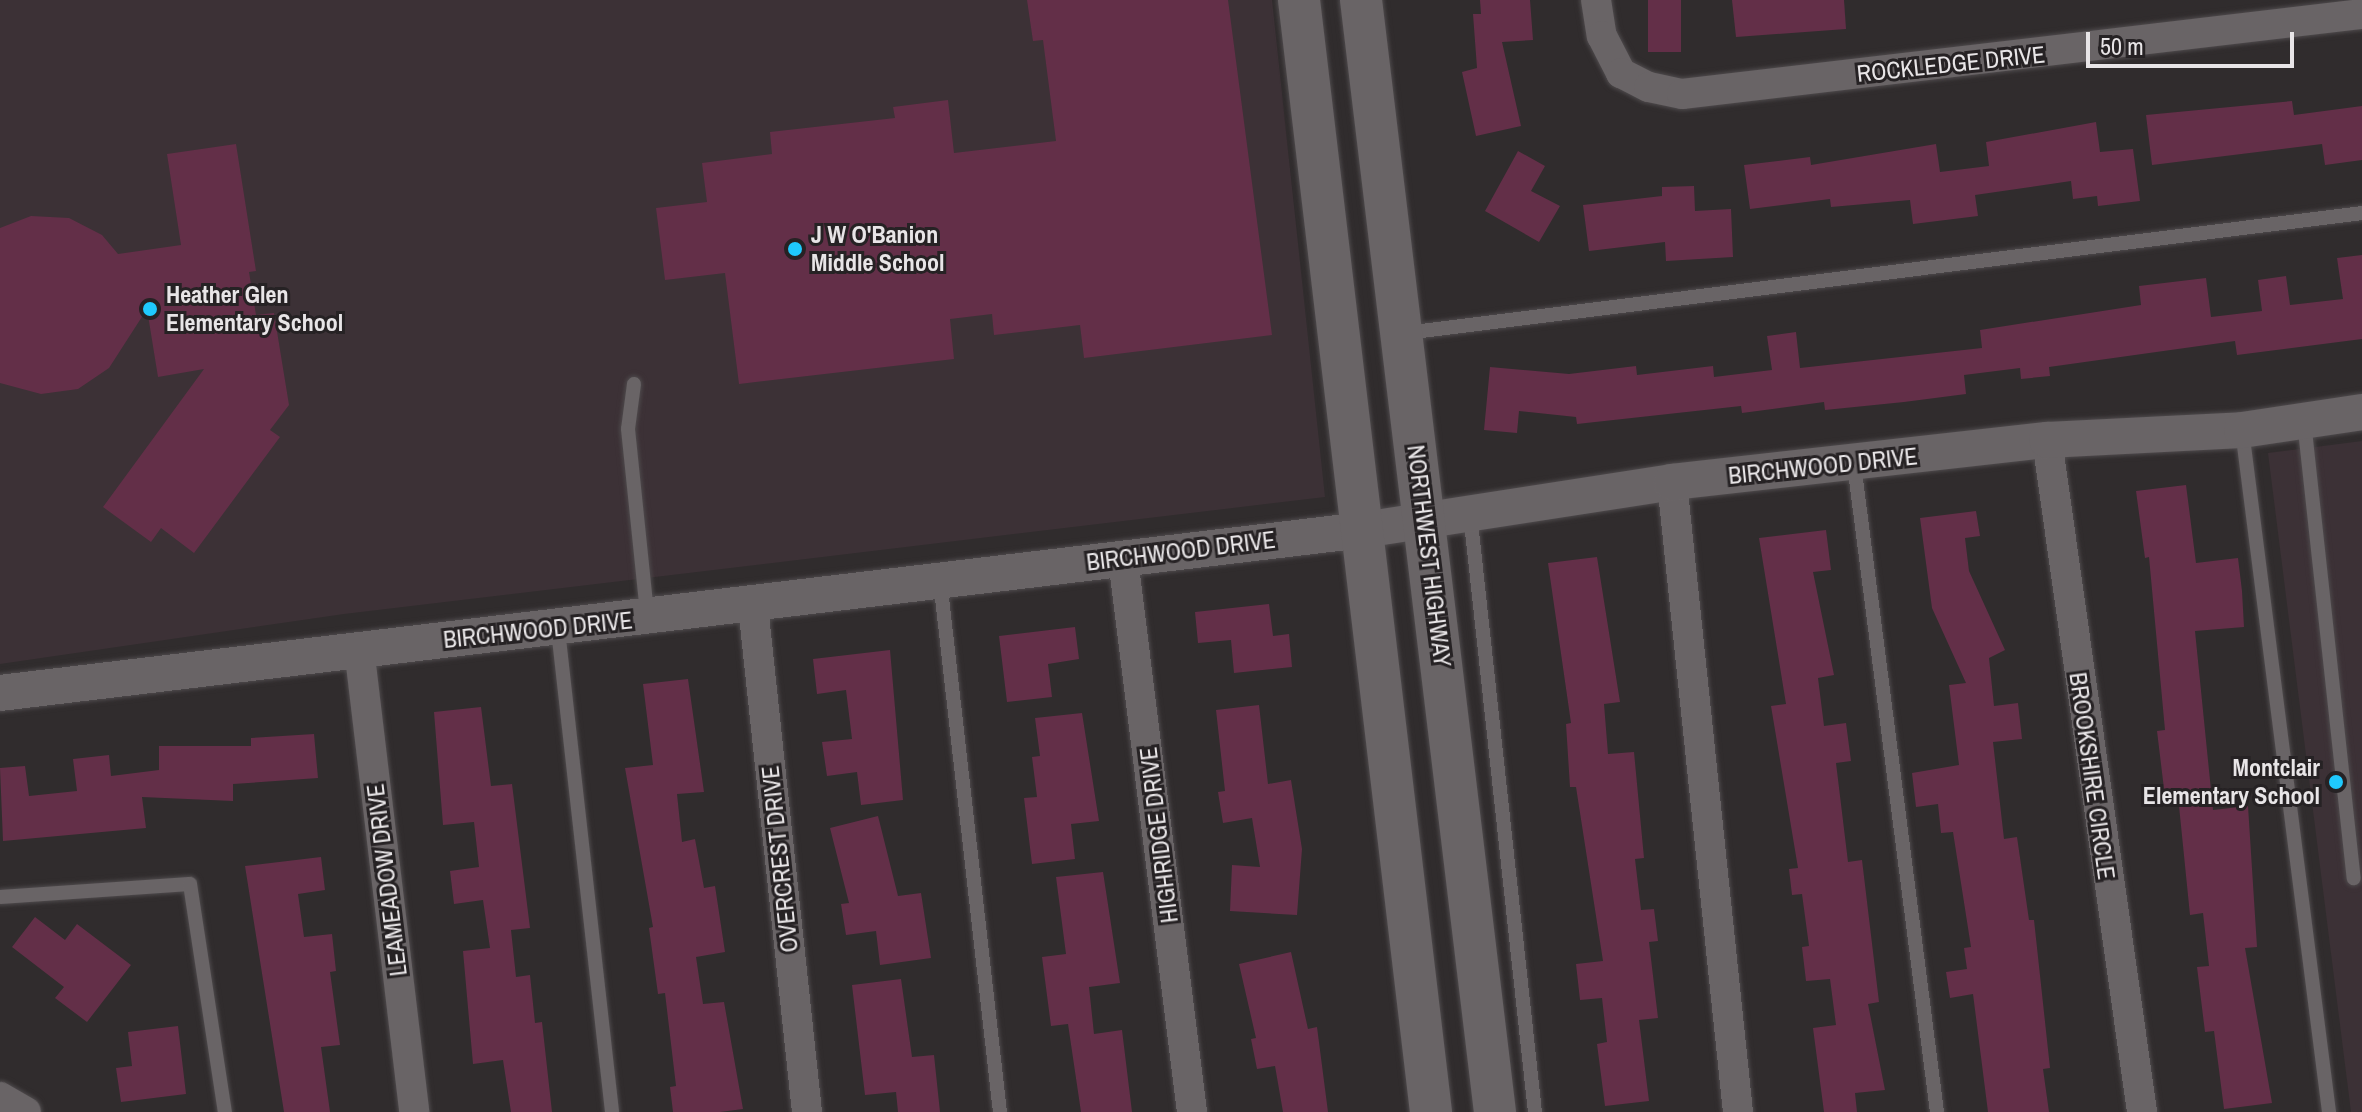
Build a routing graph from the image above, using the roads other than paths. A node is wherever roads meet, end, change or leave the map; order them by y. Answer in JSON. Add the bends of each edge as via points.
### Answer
{"nodes":[{"id":1,"x":1299,"y":0,"type":"edge"},
{"id":2,"x":1361,"y":0,"type":"edge"},
{"id":3,"x":1596,"y":0,"type":"edge"},
{"id":4,"x":2362,"y":14,"type":"edge"},
{"id":5,"x":2362,"y":213,"type":"edge"},
{"id":6,"x":1399,"y":334,"type":"junction"},
{"id":7,"x":634,"y":384,"type":"dead end"},
{"id":8,"x":2362,"y":412,"type":"edge"},
{"id":9,"x":2304,"y":420,"type":"junction"},
{"id":10,"x":2242,"y":430,"type":"junction"},
{"id":11,"x":2047,"y":440,"type":"junction"},
{"id":12,"x":1854,"y":463,"type":"junction"},
{"id":13,"x":1672,"y":482,"type":"junction"},
{"id":14,"x":1470,"y":513,"type":"junction"},
{"id":15,"x":1426,"y":519,"type":"junction"},
{"id":16,"x":1363,"y":530,"type":"junction"},
{"id":17,"x":1123,"y":559,"type":"junction"},
{"id":18,"x":940,"y":578,"type":"junction"},
{"id":19,"x":753,"y":606,"type":"junction"},
{"id":20,"x":648,"y":619,"type":"junction"},
{"id":21,"x":558,"y":630,"type":"junction"},
{"id":22,"x":359,"y":648,"type":"junction"},
{"id":23,"x":0,"y":693,"type":"edge"},
{"id":24,"x":2354,"y":878,"type":"dead end"},
{"id":25,"x":0,"y":897,"type":"edge"},
{"id":26,"x":0,"y":1097,"type":"edge"},
{"id":27,"x":26,"y":1112,"type":"edge"},
{"id":28,"x":225,"y":1112,"type":"edge"},
{"id":29,"x":414,"y":1112,"type":"edge"},
{"id":30,"x":612,"y":1112,"type":"edge"},
{"id":31,"x":807,"y":1112,"type":"edge"},
{"id":32,"x":1000,"y":1112,"type":"edge"},
{"id":33,"x":1192,"y":1112,"type":"edge"},
{"id":34,"x":1431,"y":1112,"type":"edge"},
{"id":35,"x":1495,"y":1112,"type":"edge"},
{"id":36,"x":1535,"y":1112,"type":"edge"},
{"id":37,"x":1738,"y":1112,"type":"edge"},
{"id":38,"x":1937,"y":1112,"type":"edge"},
{"id":39,"x":2142,"y":1112,"type":"edge"},
{"id":40,"x":2329,"y":1112,"type":"edge"}],
"edges":[{"from":1,"to":16,"type":"main road"},
{"from":2,"to":6,"type":"main road","name":"NORTHWEST HIGHWAY"},
{"from":3,"to":4,"type":"street","name":"ROCKLEDGE DRIVE","via":[[1602,36],[1621,73],[1649,87],[1682,94]]},
{"from":5,"to":6,"type":"lane"},
{"from":6,"to":15,"type":"main road","name":"NORTHWEST HIGHWAY"},
{"from":7,"to":20,"type":"lane","via":[[628,429]]},
{"from":8,"to":9,"type":"street","name":"BIRCHWOOD DRIVE"},
{"from":9,"to":10,"type":"street","name":"BIRCHWOOD DRIVE"},
{"from":9,"to":24,"type":"lane"},
{"from":10,"to":11,"type":"street","name":"BIRCHWOOD DRIVE"},
{"from":10,"to":40,"type":"lane"},
{"from":11,"to":12,"type":"street","name":"BIRCHWOOD DRIVE"},
{"from":11,"to":39,"type":"street","name":"BROOKSHIRE CIRCLE"},
{"from":12,"to":13,"type":"street","name":"BIRCHWOOD DRIVE"},
{"from":12,"to":38,"type":"lane"},
{"from":13,"to":14,"type":"street","name":"BIRCHWOOD DRIVE"},
{"from":13,"to":37,"type":"street"},
{"from":14,"to":15,"type":"street","name":"BIRCHWOOD DRIVE"},
{"from":14,"to":36,"type":"lane"},
{"from":15,"to":16,"type":"street","name":"BIRCHWOOD DRIVE"},
{"from":15,"to":35,"type":"main road","name":"NORTHWEST HIGHWAY"},
{"from":16,"to":17,"type":"street","name":"BIRCHWOOD DRIVE"},
{"from":16,"to":34,"type":"main road"},
{"from":17,"to":18,"type":"street","name":"BIRCHWOOD DRIVE"},
{"from":17,"to":33,"type":"street","name":"HIGHRIDGE DRIVE"},
{"from":18,"to":19,"type":"street","name":"BIRCHWOOD DRIVE"},
{"from":18,"to":32,"type":"lane"},
{"from":19,"to":20,"type":"street","name":"BIRCHWOOD DRIVE"},
{"from":19,"to":31,"type":"street","name":"OVERCREST DRIVE"},
{"from":20,"to":21,"type":"street","name":"BIRCHWOOD DRIVE"},
{"from":21,"to":22,"type":"street","name":"BIRCHWOOD DRIVE"},
{"from":21,"to":30,"type":"lane"},
{"from":22,"to":23,"type":"street","name":"BIRCHWOOD DRIVE"},
{"from":22,"to":29,"type":"street","name":"LEAMEADOW DRIVE"},
{"from":25,"to":28,"type":"lane","via":[[190,884]]},
{"from":26,"to":27,"type":"street"}]}
